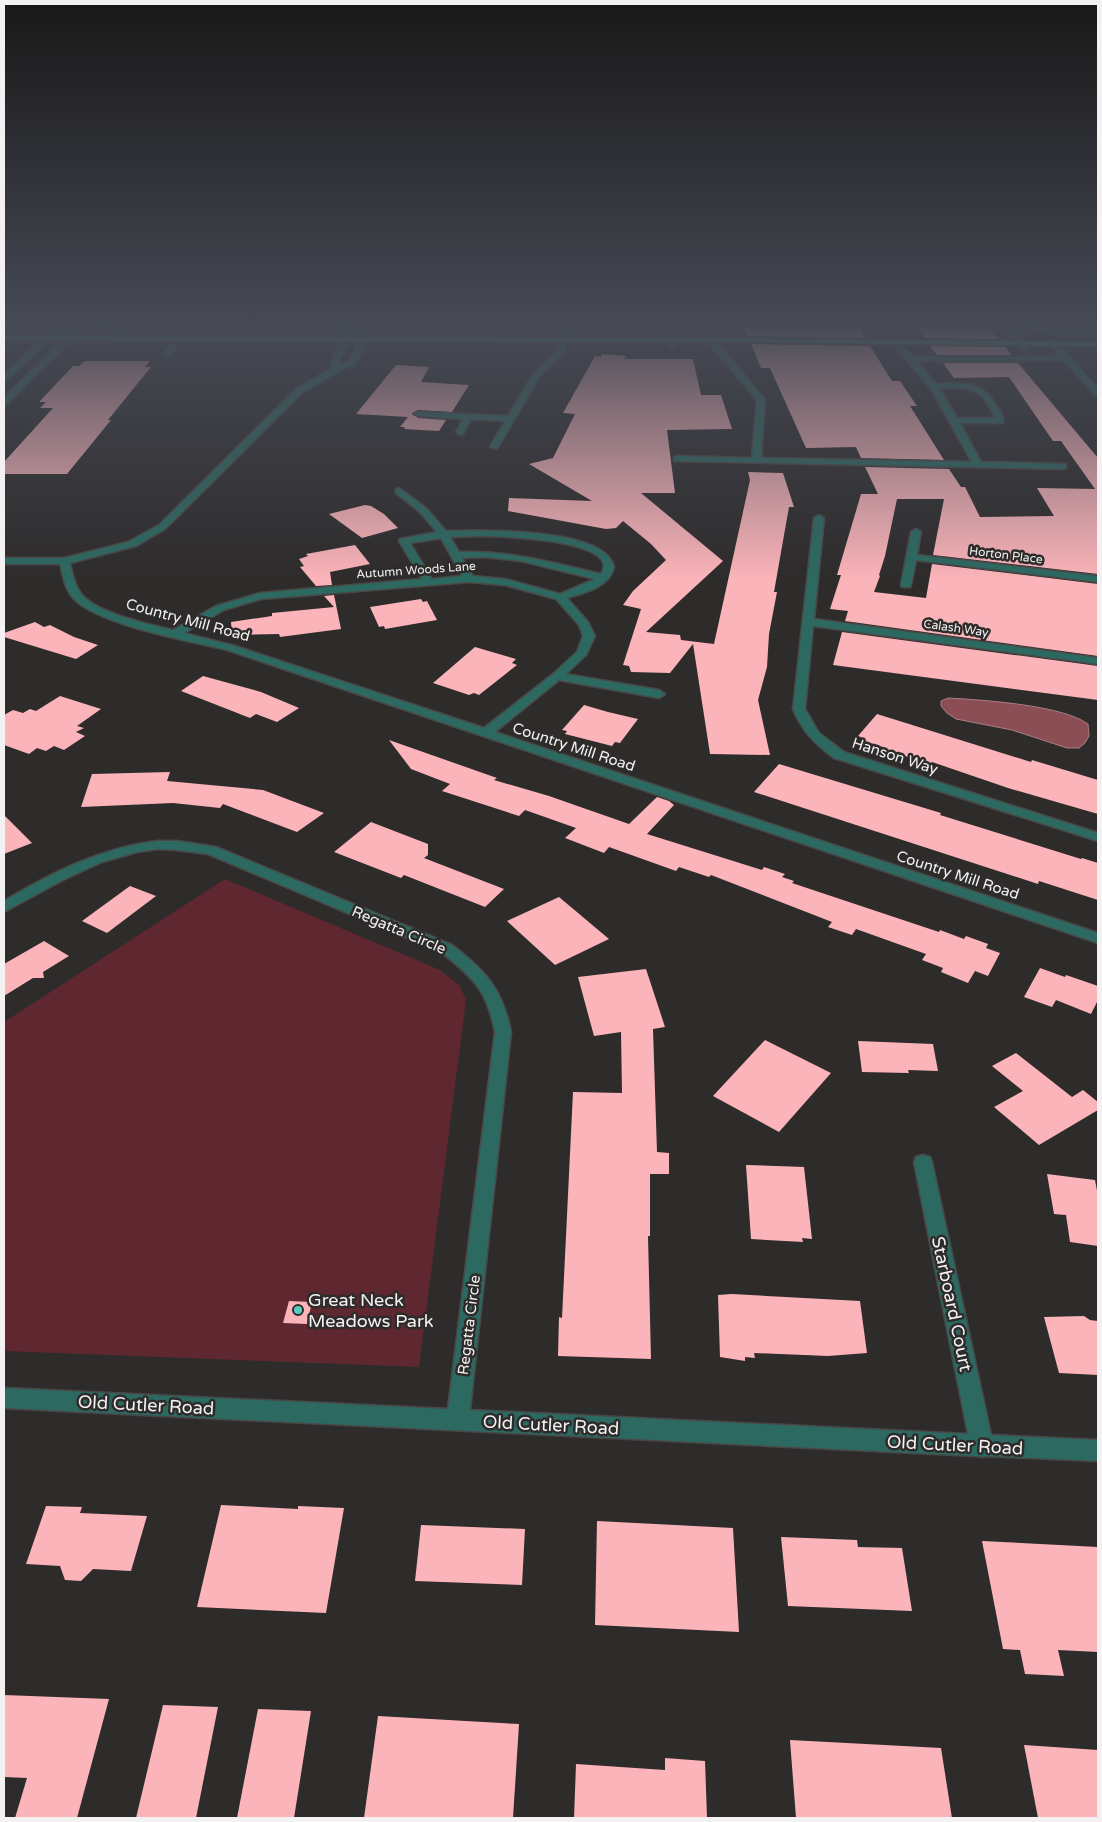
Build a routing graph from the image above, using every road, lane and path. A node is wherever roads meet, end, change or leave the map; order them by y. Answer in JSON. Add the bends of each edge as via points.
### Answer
{"nodes":[{"id":1,"x":281,"y":409,"type":"edge"},
{"id":2,"x":517,"y":409,"type":"edge"},
{"id":3,"x":760,"y":409,"type":"edge"},
{"id":4,"x":948,"y":409,"type":"edge"},
{"id":5,"x":995,"y":409,"type":"edge"},
{"id":6,"x":418,"y":414,"type":"dead end"},
{"id":7,"x":468,"y":416,"type":"junction"},
{"id":8,"x":511,"y":419,"type":"junction"},
{"id":9,"x":954,"y":420,"type":"junction"},
{"id":10,"x":460,"y":432,"type":"dead end"},
{"id":11,"x":494,"y":447,"type":"dead end"},
{"id":12,"x":677,"y":459,"type":"dead end"},
{"id":13,"x":756,"y":460,"type":"junction"},
{"id":14,"x":978,"y":464,"type":"junction"},
{"id":15,"x":1064,"y":466,"type":"dead end"},
{"id":16,"x":399,"y":491,"type":"dead end"},
{"id":17,"x":819,"y":518,"type":"dead end"},
{"id":18,"x":916,"y":532,"type":"dead end"},
{"id":19,"x":445,"y":535,"type":"junction"},
{"id":20,"x":456,"y":555,"type":"junction"},
{"id":21,"x":912,"y":557,"type":"junction"},
{"id":22,"x":4,"y":561,"type":"edge"},
{"id":23,"x":64,"y":561,"type":"junction"},
{"id":24,"x":603,"y":578,"type":"junction"},
{"id":25,"x":469,"y":579,"type":"junction"},
{"id":26,"x":1098,"y":579,"type":"edge"},
{"id":27,"x":428,"y":581,"type":"junction"},
{"id":28,"x":906,"y":585,"type":"dead end"},
{"id":29,"x":560,"y":597,"type":"junction"},
{"id":30,"x":809,"y":622,"type":"junction"},
{"id":31,"x":176,"y":633,"type":"junction"},
{"id":32,"x":1098,"y":661,"type":"edge"},
{"id":33,"x":558,"y":676,"type":"junction"},
{"id":34,"x":659,"y":694,"type":"dead end"},
{"id":35,"x":485,"y":734,"type":"junction"},
{"id":36,"x":1098,"y":837,"type":"edge"},
{"id":37,"x":4,"y":907,"type":"edge"},
{"id":38,"x":1098,"y":938,"type":"edge"},
{"id":39,"x":923,"y":1162,"type":"dead end"},
{"id":40,"x":4,"y":1398,"type":"edge"},
{"id":41,"x":458,"y":1420,"type":"junction"},
{"id":42,"x":982,"y":1447,"type":"junction"},
{"id":43,"x":1098,"y":1451,"type":"edge"}],
"edges":[{"from":1,"to":23,"type":"street","via":[[162,527],[132,544]]},
{"from":2,"to":8,"type":"street"},
{"from":3,"to":13,"type":"street"},
{"from":4,"to":9,"type":"street"},
{"from":5,"to":9,"type":"street","via":[[1000,421]]},
{"from":6,"to":7,"type":"street"},
{"from":7,"to":8,"type":"street"},
{"from":7,"to":10,"type":"street"},
{"from":8,"to":11,"type":"street"},
{"from":9,"to":14,"type":"street"},
{"from":12,"to":13,"type":"street"},
{"from":13,"to":14,"type":"street"},
{"from":14,"to":15,"type":"street"},
{"from":16,"to":19,"type":"street","via":[[425,510]]},
{"from":17,"to":30,"type":"street","name":"Hanson Way"},
{"from":18,"to":21,"type":"street"},
{"from":19,"to":20,"type":"street"},
{"from":19,"to":24,"type":"street","via":[[511,533],[581,544],[593,548],[607,559],[610,566]]},
{"from":19,"to":27,"type":"street","via":[[404,541]]},
{"from":20,"to":24,"type":"street","via":[[505,556]]},
{"from":20,"to":25,"type":"street"},
{"from":21,"to":26,"type":"street","name":"Horton Place"},
{"from":21,"to":28,"type":"street"},
{"from":22,"to":23,"type":"street"},
{"from":23,"to":31,"type":"street","name":"Country Mill Road","via":[[78,598],[91,608],[112,617]]},
{"from":24,"to":29,"type":"street"},
{"from":25,"to":27,"type":"street","name":"Autumn Woods Lane"},
{"from":25,"to":29,"type":"street","name":"Autumn Woods Lane","via":[[505,582]]},
{"from":27,"to":31,"type":"street","name":"Autumn Woods Lane","via":[[260,596],[220,608]]},
{"from":29,"to":33,"type":"street","via":[[584,624],[589,636],[582,653]]},
{"from":30,"to":32,"type":"street","name":"Calash Way"},
{"from":30,"to":36,"type":"street","name":"Hanson Way","via":[[799,709],[804,724],[817,739],[839,755]]},
{"from":31,"to":35,"type":"street","name":"Country Mill Road","via":[[264,658]]},
{"from":33,"to":34,"type":"street"},
{"from":33,"to":35,"type":"street"},
{"from":35,"to":38,"type":"street","name":"Country Mill Road"},
{"from":37,"to":41,"type":"street","name":"Regatta Circle","via":[[52,879],[98,859],[157,845],[186,846],[211,850],[448,949],[473,969],[499,1009],[503,1032]]},
{"from":39,"to":42,"type":"street","name":"Starboard Court"},
{"from":40,"to":41,"type":"street","name":"Old Cutler Road"},
{"from":41,"to":42,"type":"street","name":"Old Cutler Road"},
{"from":42,"to":43,"type":"street","name":"Old Cutler Road"}]}
